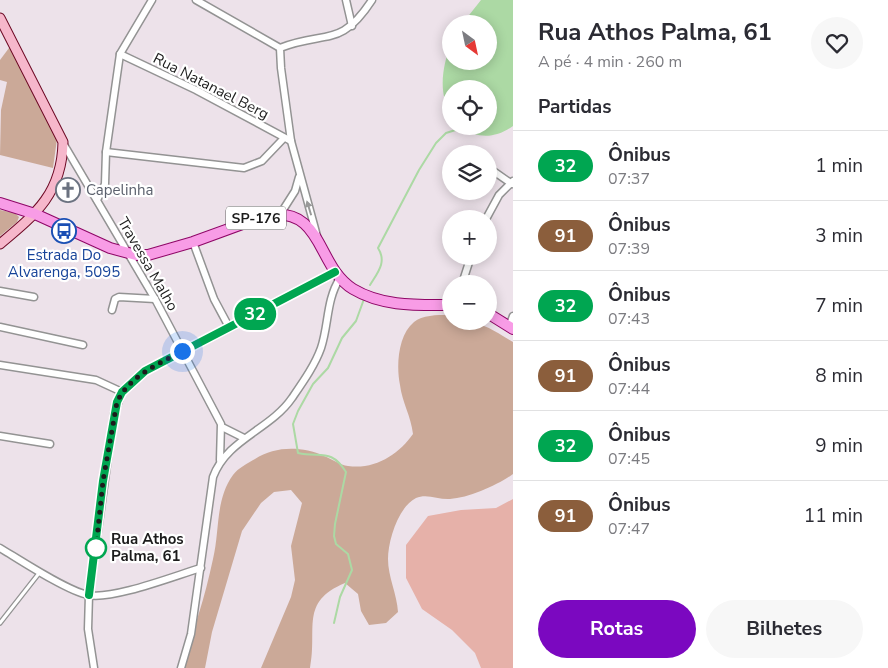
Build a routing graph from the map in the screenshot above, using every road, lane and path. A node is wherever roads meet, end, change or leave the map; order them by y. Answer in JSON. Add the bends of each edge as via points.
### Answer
{"nodes":[{"id":1,"x":152,"y":0,"type":"edge"},
{"id":2,"x":196,"y":0,"type":"edge"},
{"id":3,"x":346,"y":0,"type":"edge"},
{"id":4,"x":372,"y":0,"type":"edge"},
{"id":5,"x":0,"y":18,"type":"edge"},
{"id":6,"x":352,"y":26,"type":"junction"},
{"id":7,"x":280,"y":48,"type":"junction"},
{"id":8,"x":120,"y":54,"type":"junction"},
{"id":9,"x":288,"y":140,"type":"junction"},
{"id":10,"x":63,"y":142,"type":"junction"},
{"id":11,"x":106,"y":152,"type":"junction"},
{"id":12,"x":497,"y":173,"type":"edge"},
{"id":13,"x":299,"y":176,"type":"junction"},
{"id":14,"x":512,"y":183,"type":"edge"},
{"id":15,"x":98,"y":200,"type":"junction"},
{"id":16,"x":0,"y":203,"type":"edge"},
{"id":17,"x":491,"y":210,"type":"edge"},
{"id":18,"x":281,"y":213,"type":"junction"},
{"id":19,"x":35,"y":214,"type":"junction"},
{"id":20,"x":319,"y":241,"type":"junction"},
{"id":21,"x":193,"y":242,"type":"junction"},
{"id":22,"x":0,"y":244,"type":"edge"},
{"id":23,"x":129,"y":255,"type":"junction"},
{"id":24,"x":338,"y":275,"type":"junction"},
{"id":25,"x":0,"y":291,"type":"edge"},
{"id":26,"x":34,"y":297,"type":"dead end"},
{"id":27,"x":155,"y":299,"type":"junction"},
{"id":28,"x":442,"y":305,"type":"edge"},
{"id":29,"x":112,"y":310,"type":"dead end"},
{"id":30,"x":513,"y":316,"type":"edge"},
{"id":31,"x":497,"y":319,"type":"edge"},
{"id":32,"x":0,"y":327,"type":"edge"},
{"id":33,"x":229,"y":327,"type":"junction"},
{"id":34,"x":511,"y":328,"type":"edge"},
{"id":35,"x":83,"y":345,"type":"dead end"},
{"id":36,"x":182,"y":351,"type":"junction"},
{"id":37,"x":0,"y":365,"type":"edge"},
{"id":38,"x":122,"y":392,"type":"junction"},
{"id":39,"x":222,"y":427,"type":"junction"},
{"id":40,"x":0,"y":436,"type":"edge"},
{"id":41,"x":244,"y":438,"type":"junction"},
{"id":42,"x":50,"y":444,"type":"dead end"},
{"id":43,"x":220,"y":460,"type":"junction"},
{"id":44,"x":0,"y":548,"type":"edge"},
{"id":45,"x":201,"y":568,"type":"junction"},
{"id":46,"x":40,"y":572,"type":"junction"},
{"id":47,"x":89,"y":595,"type":"junction"},
{"id":48,"x":0,"y":623,"type":"edge"},
{"id":49,"x":94,"y":668,"type":"edge"},
{"id":50,"x":181,"y":668,"type":"edge"}],
"edges":[{"from":1,"to":8,"type":"street"},
{"from":2,"to":7,"type":"street"},
{"from":3,"to":6,"type":"street"},
{"from":4,"to":6,"type":"street"},
{"from":5,"to":10,"type":"street"},
{"from":6,"to":7,"type":"street","via":[[341,33]]},
{"from":7,"to":9,"type":"street"},
{"from":8,"to":9,"type":"street","name":"Rua Natanael Berg","via":[[196,90]]},
{"from":8,"to":11,"type":"street"},
{"from":9,"to":11,"type":"street","via":[[262,161],[244,168]]},
{"from":9,"to":13,"type":"street"},
{"from":10,"to":15,"type":"street","name":"Travessa Malho"},
{"from":10,"to":19,"type":"street","via":[[54,184],[45,203]]},
{"from":11,"to":15,"type":"street","via":[[104,184]]},
{"from":12,"to":14,"type":"street"},
{"from":13,"to":18,"type":"street","via":[[295,191]]},
{"from":20,"to":13,"type":"street","one_way":true},
{"from":14,"to":17,"type":"street","via":[[499,195]]},
{"from":15,"to":23,"type":"street","name":"Travessa Malho"},
{"from":16,"to":19,"type":"main road","number":"SP-176"},
{"from":18,"to":20,"type":"main road","number":"SP-176","via":[[298,218]]},
{"from":18,"to":21,"type":"main road","number":"SP-176"},
{"from":19,"to":22,"type":"street"},
{"from":19,"to":23,"type":"main road","number":"SP-176"},
{"from":20,"to":24,"type":"main road","number":"SP-176"},
{"from":21,"to":23,"type":"main road","number":"SP-176","via":[[148,255]]},
{"from":21,"to":33,"type":"street","via":[[214,299]]},
{"from":23,"to":27,"type":"street","name":"Travessa Malho"},
{"from":24,"to":28,"type":"main road","number":"SP-176","via":[[356,290],[393,304]]},
{"from":24,"to":33,"type":"street"},
{"from":24,"to":41,"type":"street","via":[[330,296],[321,348],[313,365],[283,411]]},
{"from":25,"to":26,"type":"street"},
{"from":27,"to":29,"type":"street","via":[[119,297]]},
{"from":27,"to":36,"type":"street","name":"Travessa Malho"},
{"from":30,"to":34,"type":"street"},
{"from":31,"to":34,"type":"main road"},
{"from":32,"to":35,"type":"street"},
{"from":33,"to":36,"type":"street"},
{"from":36,"to":38,"type":"street","via":[[145,371]]},
{"from":36,"to":39,"type":"street","name":"Travessa Malho"},
{"from":37,"to":38,"type":"street","via":[[96,380]]},
{"from":38,"to":47,"type":"street","via":[[114,414],[103,481]]},
{"from":39,"to":41,"type":"street"},
{"from":39,"to":43,"type":"street"},
{"from":40,"to":42,"type":"street"},
{"from":41,"to":43,"type":"street"},
{"from":43,"to":45,"type":"street","via":[[213,477]]},
{"from":44,"to":46,"type":"street"},
{"from":45,"to":47,"type":"street","via":[[111,594]]},
{"from":45,"to":50,"type":"street","via":[[192,634]]},
{"from":46,"to":47,"type":"street"},
{"from":46,"to":48,"type":"lane"},
{"from":47,"to":49,"type":"street","via":[[88,629]]}]}
